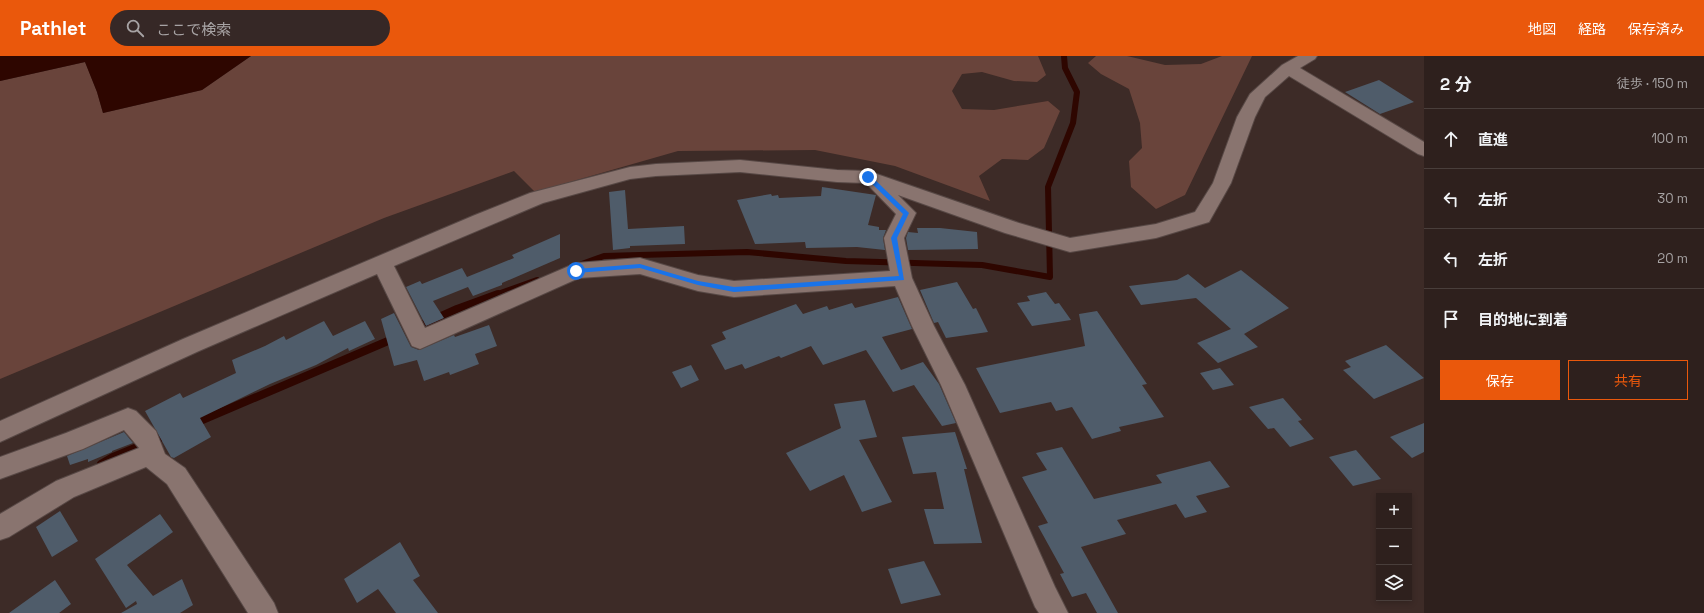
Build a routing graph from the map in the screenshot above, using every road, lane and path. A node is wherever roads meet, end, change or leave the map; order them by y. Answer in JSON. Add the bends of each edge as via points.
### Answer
{"nodes":[{"id":1,"x":1309,"y":56,"type":"edge"},
{"id":2,"x":1288,"y":68,"type":"junction"},
{"id":3,"x":1424,"y":150,"type":"edge"},
{"id":4,"x":868,"y":177,"type":"junction"},
{"id":5,"x":382,"y":263,"type":"junction"},
{"id":6,"x":902,"y":278,"type":"junction"},
{"id":7,"x":0,"y":432,"type":"edge"},
{"id":8,"x":153,"y":453,"type":"junction"},
{"id":9,"x":0,"y":468,"type":"edge"},
{"id":10,"x":0,"y":528,"type":"edge"},
{"id":11,"x":264,"y":613,"type":"edge"},
{"id":12,"x":1054,"y":613,"type":"edge"}],
"edges":[{"from":1,"to":2,"type":"street"},
{"from":2,"to":3,"type":"street"},
{"from":2,"to":4,"type":"street","via":[[1258,94],[1246,117],[1222,183],[1202,216],[1156,230],[1070,245],[1012,228]]},
{"from":4,"to":5,"type":"street","via":[[740,166],[656,170],[630,174],[537,198]]},
{"from":4,"to":6,"type":"street","via":[[906,213],[894,238]]},
{"from":5,"to":6,"type":"street","via":[[420,340],[576,271],[640,266],[698,283],[734,289]]},
{"from":5,"to":7,"type":"street","via":[[184,348]]},
{"from":6,"to":12,"type":"street","via":[[953,385]]},
{"from":8,"to":9,"type":"street","via":[[147,438],[128,418]]},
{"from":8,"to":10,"type":"street","via":[[65,489]]},
{"from":8,"to":11,"type":"street","via":[[156,461],[176,476]]}]}
